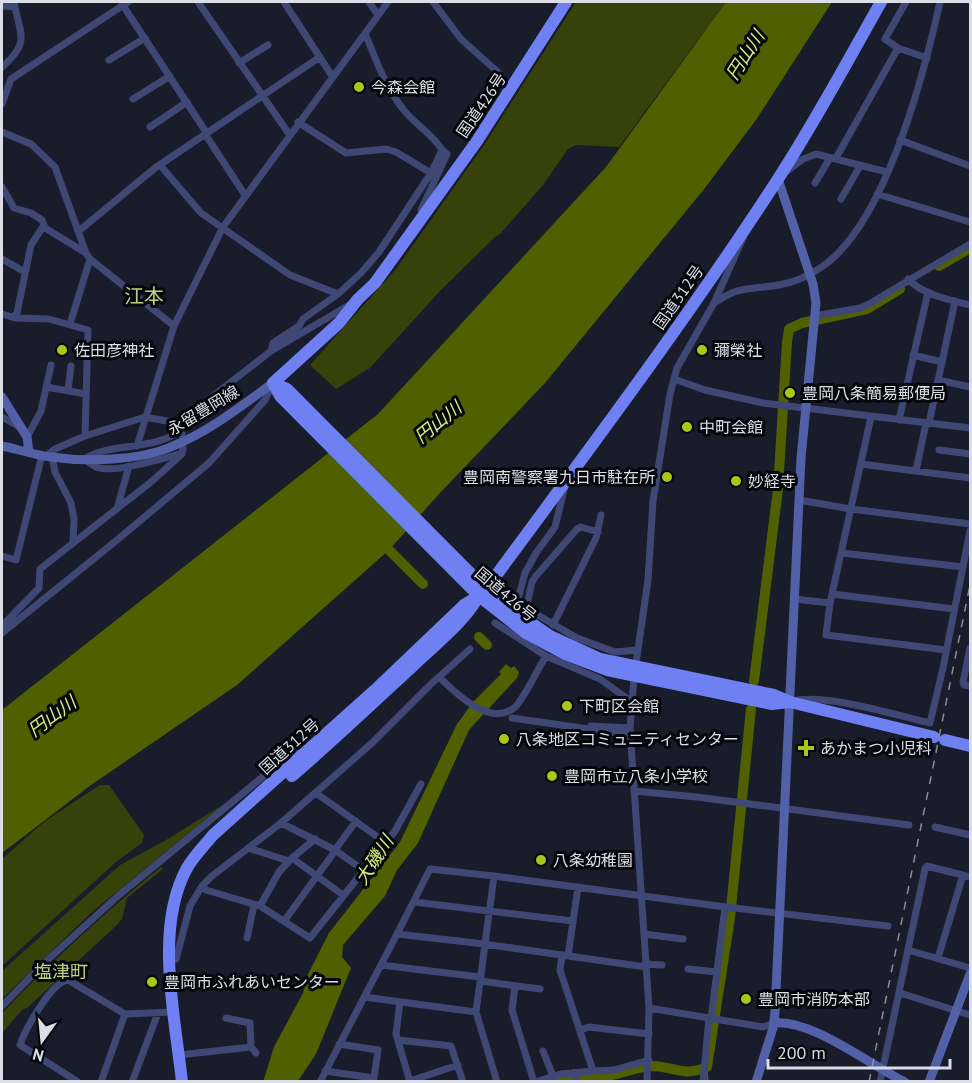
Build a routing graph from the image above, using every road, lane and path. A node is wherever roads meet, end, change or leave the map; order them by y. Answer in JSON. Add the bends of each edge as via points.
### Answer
{"nodes":[{"id":1,"x":198,"y":2,"type":"edge"},
{"id":2,"x":284,"y":2,"type":"edge"},
{"id":3,"x":369,"y":2,"type":"edge"},
{"id":4,"x":388,"y":2,"type":"edge"},
{"id":5,"x":434,"y":2,"type":"edge"},
{"id":6,"x":566,"y":2,"type":"edge"},
{"id":7,"x":881,"y":2,"type":"edge"},
{"id":8,"x":906,"y":2,"type":"edge"},
{"id":9,"x":939,"y":2,"type":"edge"},
{"id":10,"x":124,"y":3,"type":"edge"},
{"id":11,"x":15,"y":4,"type":"edge"},
{"id":12,"x":2,"y":6,"type":"edge"},
{"id":13,"x":378,"y":15,"type":"junction"},
{"id":14,"x":365,"y":33,"type":"junction"},
{"id":15,"x":145,"y":39,"type":"junction"},
{"id":16,"x":268,"y":45,"type":"dead end"},
{"id":17,"x":898,"y":48,"type":"junction"},
{"id":18,"x":320,"y":57,"type":"junction"},
{"id":19,"x":927,"y":58,"type":"junction"},
{"id":20,"x":109,"y":60,"type":"dead end"},
{"id":21,"x":239,"y":63,"type":"junction"},
{"id":22,"x":2,"y":67,"type":"edge"},
{"id":23,"x":501,"y":75,"type":"dead end"},
{"id":24,"x":170,"y":76,"type":"junction"},
{"id":25,"x":332,"y":76,"type":"junction"},
{"id":26,"x":11,"y":80,"type":"junction"},
{"id":27,"x":261,"y":96,"type":"junction"},
{"id":28,"x":133,"y":99,"type":"dead end"},
{"id":29,"x":187,"y":102,"type":"junction"},
{"id":30,"x":2,"y":104,"type":"edge"},
{"id":31,"x":298,"y":122,"type":"junction"},
{"id":32,"x":150,"y":127,"type":"dead end"},
{"id":33,"x":2,"y":132,"type":"edge"},
{"id":34,"x":205,"y":133,"type":"junction"},
{"id":35,"x":289,"y":134,"type":"junction"},
{"id":36,"x":900,"y":140,"type":"junction"},
{"id":37,"x":442,"y":150,"type":"junction"},
{"id":38,"x":833,"y":158,"type":"junction"},
{"id":39,"x":160,"y":165,"type":"junction"},
{"id":40,"x":860,"y":166,"type":"junction"},
{"id":41,"x":970,"y":166,"type":"edge"},
{"id":42,"x":887,"y":172,"type":"junction"},
{"id":43,"x":431,"y":173,"type":"junction"},
{"id":44,"x":780,"y":176,"type":"junction"},
{"id":45,"x":815,"y":183,"type":"dead end"},
{"id":46,"x":2,"y":187,"type":"edge"},
{"id":47,"x":877,"y":194,"type":"junction"},
{"id":48,"x":245,"y":195,"type":"junction"},
{"id":49,"x":841,"y":199,"type":"dead end"},
{"id":50,"x":421,"y":221,"type":"junction"},
{"id":51,"x":970,"y":222,"type":"edge"},
{"id":52,"x":44,"y":225,"type":"junction"},
{"id":53,"x":223,"y":227,"type":"junction"},
{"id":54,"x":746,"y":227,"type":"junction"},
{"id":55,"x":80,"y":231,"type":"junction"},
{"id":56,"x":970,"y":244,"type":"edge"},
{"id":57,"x":88,"y":256,"type":"junction"},
{"id":58,"x":2,"y":259,"type":"edge"},
{"id":59,"x":25,"y":272,"type":"junction"},
{"id":60,"x":810,"y":274,"type":"junction"},
{"id":61,"x":910,"y":282,"type":"junction"},
{"id":62,"x":928,"y":292,"type":"junction"},
{"id":63,"x":338,"y":294,"type":"junction"},
{"id":64,"x":358,"y":299,"type":"junction"},
{"id":65,"x":955,"y":301,"type":"junction"},
{"id":66,"x":714,"y":303,"type":"junction"},
{"id":67,"x":970,"y":305,"type":"edge"},
{"id":68,"x":2,"y":314,"type":"edge"},
{"id":69,"x":13,"y":317,"type":"junction"},
{"id":70,"x":815,"y":320,"type":"junction"},
{"id":71,"x":69,"y":324,"type":"junction"},
{"id":72,"x":174,"y":326,"type":"junction"},
{"id":73,"x":271,"y":351,"type":"junction"},
{"id":74,"x":914,"y":355,"type":"junction"},
{"id":75,"x":942,"y":362,"type":"junction"},
{"id":76,"x":51,"y":365,"type":"dead end"},
{"id":77,"x":71,"y":366,"type":"dead end"},
{"id":78,"x":674,"y":379,"type":"junction"},
{"id":79,"x":938,"y":380,"type":"junction"},
{"id":80,"x":273,"y":383,"type":"junction"},
{"id":81,"x":46,"y":387,"type":"junction"},
{"id":82,"x":970,"y":387,"type":"edge"},
{"id":83,"x":68,"y":391,"type":"junction"},
{"id":84,"x":87,"y":394,"type":"junction"},
{"id":85,"x":2,"y":397,"type":"edge"},
{"id":86,"x":805,"y":410,"type":"junction"},
{"id":87,"x":2,"y":417,"type":"edge"},
{"id":88,"x":145,"y":417,"type":"junction"},
{"id":89,"x":871,"y":417,"type":"junction"},
{"id":90,"x":899,"y":420,"type":"junction"},
{"id":91,"x":928,"y":423,"type":"junction"},
{"id":92,"x":970,"y":428,"type":"edge"},
{"id":93,"x":182,"y":430,"type":"junction"},
{"id":94,"x":25,"y":433,"type":"junction"},
{"id":95,"x":85,"y":436,"type":"junction"},
{"id":96,"x":2,"y":446,"type":"edge"},
{"id":97,"x":137,"y":446,"type":"junction"},
{"id":98,"x":939,"y":450,"type":"dead end"},
{"id":99,"x":29,"y":452,"type":"junction"},
{"id":100,"x":970,"y":454,"type":"edge"},
{"id":101,"x":47,"y":456,"type":"junction"},
{"id":102,"x":84,"y":459,"type":"junction"},
{"id":103,"x":861,"y":464,"type":"junction"},
{"id":104,"x":129,"y":466,"type":"junction"},
{"id":105,"x":916,"y":471,"type":"junction"},
{"id":106,"x":970,"y":478,"type":"edge"},
{"id":107,"x":566,"y":481,"type":"junction"},
{"id":108,"x":799,"y":500,"type":"junction"},
{"id":109,"x":117,"y":509,"type":"junction"},
{"id":110,"x":851,"y":509,"type":"junction"},
{"id":111,"x":601,"y":515,"type":"dead end"},
{"id":112,"x":970,"y":524,"type":"edge"},
{"id":113,"x":970,"y":531,"type":"edge"},
{"id":114,"x":598,"y":532,"type":"junction"},
{"id":115,"x":73,"y":542,"type":"junction"},
{"id":116,"x":842,"y":553,"type":"junction"},
{"id":117,"x":2,"y":556,"type":"edge"},
{"id":118,"x":963,"y":567,"type":"junction"},
{"id":119,"x":483,"y":592,"type":"junction"},
{"id":120,"x":832,"y":594,"type":"junction"},
{"id":121,"x":794,"y":599,"type":"junction"},
{"id":122,"x":830,"y":603,"type":"junction"},
{"id":123,"x":526,"y":609,"type":"junction"},
{"id":124,"x":954,"y":609,"type":"junction"},
{"id":125,"x":506,"y":616,"type":"junction"},
{"id":126,"x":553,"y":625,"type":"junction"},
{"id":127,"x":2,"y":626,"type":"edge"},
{"id":128,"x":2,"y":633,"type":"edge"},
{"id":129,"x":970,"y":648,"type":"edge"},
{"id":130,"x":470,"y":649,"type":"dead end"},
{"id":131,"x":637,"y":650,"type":"junction"},
{"id":132,"x":946,"y":650,"type":"junction"},
{"id":133,"x":546,"y":656,"type":"junction"},
{"id":134,"x":634,"y":672,"type":"junction"},
{"id":135,"x":439,"y":677,"type":"junction"},
{"id":136,"x":970,"y":686,"type":"edge"},
{"id":137,"x":632,"y":702,"type":"junction"},
{"id":138,"x":790,"y":702,"type":"junction"},
{"id":139,"x":513,"y":718,"type":"dead end"},
{"id":140,"x":630,"y":732,"type":"junction"},
{"id":141,"x":970,"y":746,"type":"edge"},
{"id":142,"x":297,"y":753,"type":"dead end"},
{"id":143,"x":421,"y":784,"type":"dead end"},
{"id":144,"x":634,"y":791,"type":"junction"},
{"id":145,"x":316,"y":793,"type":"junction"},
{"id":146,"x":784,"y":809,"type":"junction"},
{"id":147,"x":356,"y":821,"type":"junction"},
{"id":148,"x":281,"y":823,"type":"junction"},
{"id":149,"x":909,"y":825,"type":"dead end"},
{"id":150,"x":936,"y":827,"type":"dead end"},
{"id":151,"x":970,"y":835,"type":"edge"},
{"id":152,"x":315,"y":839,"type":"junction"},
{"id":153,"x":386,"y":843,"type":"junction"},
{"id":154,"x":248,"y":848,"type":"junction"},
{"id":155,"x":335,"y":850,"type":"junction"},
{"id":156,"x":290,"y":860,"type":"junction"},
{"id":157,"x":363,"y":870,"type":"junction"},
{"id":158,"x":317,"y":876,"type":"junction"},
{"id":159,"x":494,"y":876,"type":"junction"},
{"id":160,"x":967,"y":876,"type":"edge"},
{"id":161,"x":202,"y":886,"type":"junction"},
{"id":162,"x":578,"y":887,"type":"junction"},
{"id":163,"x":343,"y":895,"type":"junction"},
{"id":164,"x":641,"y":896,"type":"junction"},
{"id":165,"x":414,"y":902,"type":"junction"},
{"id":166,"x":257,"y":905,"type":"junction"},
{"id":167,"x":725,"y":907,"type":"junction"},
{"id":168,"x":489,"y":911,"type":"junction"},
{"id":169,"x":779,"y":914,"type":"junction"},
{"id":170,"x":285,"y":920,"type":"junction"},
{"id":171,"x":573,"y":921,"type":"junction"},
{"id":172,"x":888,"y":926,"type":"dead end"},
{"id":173,"x":398,"y":934,"type":"junction"},
{"id":174,"x":644,"y":934,"type":"junction"},
{"id":175,"x":248,"y":938,"type":"dead end"},
{"id":176,"x":682,"y":939,"type":"dead end"},
{"id":177,"x":484,"y":944,"type":"junction"},
{"id":178,"x":908,"y":950,"type":"junction"},
{"id":179,"x":565,"y":955,"type":"junction"},
{"id":180,"x":169,"y":956,"type":"junction"},
{"id":181,"x":938,"y":958,"type":"junction"},
{"id":182,"x":381,"y":965,"type":"junction"},
{"id":183,"x":646,"y":965,"type":"junction"},
{"id":184,"x":662,"y":965,"type":"dead end"},
{"id":185,"x":970,"y":968,"type":"edge"},
{"id":186,"x":688,"y":969,"type":"dead end"},
{"id":187,"x":717,"y":972,"type":"junction"},
{"id":188,"x":970,"y":974,"type":"edge"},
{"id":189,"x":480,"y":979,"type":"junction"},
{"id":190,"x":515,"y":986,"type":"junction"},
{"id":191,"x":540,"y":989,"type":"dead end"},
{"id":192,"x":900,"y":993,"type":"junction"},
{"id":193,"x":364,"y":997,"type":"junction"},
{"id":194,"x":399,"y":1002,"type":"junction"},
{"id":195,"x":2,"y":1006,"type":"edge"},
{"id":196,"x":649,"y":1008,"type":"junction"},
{"id":197,"x":956,"y":1011,"type":"junction"},
{"id":198,"x":174,"y":1012,"type":"junction"},
{"id":199,"x":476,"y":1012,"type":"junction"},
{"id":200,"x":158,"y":1013,"type":"junction"},
{"id":201,"x":125,"y":1014,"type":"junction"},
{"id":202,"x":970,"y":1015,"type":"edge"},
{"id":203,"x":226,"y":1018,"type":"dead end"},
{"id":204,"x":710,"y":1018,"type":"junction"},
{"id":205,"x":774,"y":1023,"type":"junction"},
{"id":206,"x":580,"y":1030,"type":"junction"},
{"id":207,"x":649,"y":1034,"type":"junction"},
{"id":208,"x":398,"y":1040,"type":"junction"},
{"id":209,"x":339,"y":1044,"type":"junction"},
{"id":210,"x":543,"y":1051,"type":"dead end"},
{"id":211,"x":179,"y":1055,"type":"junction"},
{"id":212,"x":649,"y":1060,"type":"junction"},
{"id":213,"x":458,"y":1065,"type":"junction"},
{"id":214,"x":325,"y":1071,"type":"junction"},
{"id":215,"x":593,"y":1071,"type":"junction"},
{"id":216,"x":882,"y":1071,"type":"junction"},
{"id":217,"x":552,"y":1076,"type":"junction"},
{"id":218,"x":576,"y":1077,"type":"edge"},
{"id":219,"x":410,"y":1081,"type":"edge"},
{"id":220,"x":78,"y":1082,"type":"edge"},
{"id":221,"x":100,"y":1082,"type":"edge"},
{"id":222,"x":132,"y":1082,"type":"edge"},
{"id":223,"x":182,"y":1082,"type":"edge"},
{"id":224,"x":320,"y":1082,"type":"edge"},
{"id":225,"x":463,"y":1082,"type":"edge"},
{"id":226,"x":498,"y":1082,"type":"edge"},
{"id":227,"x":535,"y":1082,"type":"edge"},
{"id":228,"x":647,"y":1082,"type":"edge"},
{"id":229,"x":703,"y":1082,"type":"edge"},
{"id":230,"x":756,"y":1082,"type":"edge"},
{"id":231,"x":880,"y":1082,"type":"edge"},
{"id":232,"x":905,"y":1082,"type":"edge"},
{"id":233,"x":929,"y":1082,"type":"edge"}],
"edges":[{"from":1,"to":21,"type":"street"},
{"from":2,"to":18,"type":"street"},
{"from":3,"to":13,"type":"street"},
{"from":4,"to":13,"type":"street"},
{"from":5,"to":23,"type":"street","via":[[472,51]]},
{"from":6,"to":50,"type":"highway","name":"国道426号"},
{"from":7,"to":44,"type":"highway","name":"国道312号"},
{"from":8,"to":17,"type":"street","via":[[885,39]]},
{"from":9,"to":19,"type":"street"},
{"from":10,"to":15,"type":"street"},
{"from":10,"to":26,"type":"street"},
{"from":11,"to":12,"type":"street"},
{"from":11,"to":22,"type":"street","via":[[21,44]]},
{"from":13,"to":14,"type":"street"},
{"from":14,"to":25,"type":"street"},
{"from":14,"to":37,"type":"street","via":[[396,100]]},
{"from":15,"to":20,"type":"street"},
{"from":15,"to":24,"type":"street"},
{"from":16,"to":21,"type":"street"},
{"from":17,"to":19,"type":"street"},
{"from":17,"to":38,"type":"street"},
{"from":18,"to":25,"type":"street"},
{"from":18,"to":27,"type":"street"},
{"from":19,"to":36,"type":"street"},
{"from":21,"to":27,"type":"street"},
{"from":22,"to":26,"type":"street"},
{"from":24,"to":28,"type":"street"},
{"from":24,"to":29,"type":"street"},
{"from":25,"to":31,"type":"street"},
{"from":26,"to":30,"type":"street"},
{"from":27,"to":34,"type":"street"},
{"from":27,"to":35,"type":"street"},
{"from":29,"to":32,"type":"street"},
{"from":29,"to":34,"type":"street"},
{"from":31,"to":35,"type":"street"},
{"from":31,"to":43,"type":"street","via":[[346,153],[386,149]]},
{"from":33,"to":55,"type":"street","via":[[31,144],[55,167]]},
{"from":34,"to":39,"type":"street"},
{"from":34,"to":48,"type":"street"},
{"from":35,"to":48,"type":"street"},
{"from":36,"to":41,"type":"street"},
{"from":36,"to":42,"type":"street"},
{"from":37,"to":43,"type":"street"},
{"from":37,"to":50,"type":"street","via":[[447,154],[419,215]]},
{"from":38,"to":40,"type":"street"},
{"from":38,"to":44,"type":"street","via":[[811,155]]},
{"from":38,"to":45,"type":"street"},
{"from":39,"to":53,"type":"street","via":[[201,213]]},
{"from":39,"to":55,"type":"street"},
{"from":40,"to":42,"type":"street"},
{"from":40,"to":49,"type":"street"},
{"from":42,"to":47,"type":"street"},
{"from":43,"to":63,"type":"street","via":[[379,252]]},
{"from":44,"to":54,"type":"highway","name":"国道312号"},
{"from":44,"to":60,"type":"street"},
{"from":46,"to":52,"type":"street","via":[[14,208],[31,213]]},
{"from":47,"to":51,"type":"street"},
{"from":47,"to":60,"type":"street","via":[[842,249]]},
{"from":48,"to":53,"type":"street"},
{"from":50,"to":64,"type":"highway","name":"国道426号","via":[[375,283]]},
{"from":52,"to":57,"type":"street"},
{"from":52,"to":59,"type":"street","via":[[31,245]]},
{"from":53,"to":63,"type":"street","via":[[290,275]]},
{"from":53,"to":72,"type":"street"},
{"from":54,"to":66,"type":"street"},
{"from":54,"to":107,"type":"highway","name":"国道312号"},
{"from":55,"to":57,"type":"street"},
{"from":56,"to":61,"type":"street"},
{"from":57,"to":71,"type":"street"},
{"from":57,"to":72,"type":"street"},
{"from":58,"to":59,"type":"street"},
{"from":59,"to":69,"type":"street"},
{"from":60,"to":66,"type":"street","via":[[780,285],[735,292]]},
{"from":60,"to":70,"type":"street"},
{"from":61,"to":62,"type":"street"},
{"from":61,"to":70,"type":"street","via":[[860,308]]},
{"from":62,"to":65,"type":"street"},
{"from":62,"to":74,"type":"street"},
{"from":63,"to":73,"type":"street","via":[[273,343]]},
{"from":64,"to":73,"type":"street"},
{"from":64,"to":80,"type":"highway","name":"国道426号","via":[[339,323]]},
{"from":65,"to":67,"type":"street"},
{"from":65,"to":75,"type":"street"},
{"from":66,"to":78,"type":"street","via":[[682,357]]},
{"from":68,"to":69,"type":"street"},
{"from":69,"to":71,"type":"street"},
{"from":70,"to":86,"type":"street"},
{"from":71,"to":84,"type":"street","via":[[88,330]]},
{"from":72,"to":88,"type":"street"},
{"from":73,"to":93,"type":"street","via":[[186,417]]},
{"from":74,"to":75,"type":"street"},
{"from":74,"to":90,"type":"street"},
{"from":75,"to":79,"type":"street"},
{"from":76,"to":81,"type":"street"},
{"from":77,"to":83,"type":"street"},
{"from":78,"to":86,"type":"street","via":[[735,398]]},
{"from":78,"to":131,"type":"street","via":[[653,501]]},
{"from":79,"to":82,"type":"street"},
{"from":79,"to":91,"type":"street"},
{"from":80,"to":102,"type":"street","name":"永留豊岡線","via":[[213,425],[171,447],[135,456]]},
{"from":80,"to":119,"type":"highway","name":"国道426号"},
{"from":80,"to":128,"type":"street","via":[[266,400],[209,462]]},
{"from":81,"to":83,"type":"street"},
{"from":81,"to":94,"type":"street","via":[[41,411]]},
{"from":83,"to":84,"type":"street"},
{"from":84,"to":95,"type":"street"},
{"from":85,"to":94,"type":"street"},
{"from":86,"to":89,"type":"street"},
{"from":86,"to":108,"type":"street"},
{"from":87,"to":94,"type":"street"},
{"from":88,"to":93,"type":"street"},
{"from":88,"to":95,"type":"street"},
{"from":88,"to":97,"type":"street"},
{"from":89,"to":90,"type":"street"},
{"from":89,"to":103,"type":"street"},
{"from":90,"to":91,"type":"street"},
{"from":91,"to":92,"type":"street"},
{"from":91,"to":105,"type":"street"},
{"from":93,"to":97,"type":"street","via":[[170,439]]},
{"from":94,"to":99,"type":"street"},
{"from":95,"to":101,"type":"street"},
{"from":96,"to":99,"type":"street","name":"永留豊岡線"},
{"from":97,"to":102,"type":"street","via":[[95,452]]},
{"from":98,"to":100,"type":"street"},
{"from":99,"to":101,"type":"street","name":"永留豊岡線"},
{"from":101,"to":102,"type":"street","name":"永留豊岡線"},
{"from":101,"to":115,"type":"street","via":[[71,503]]},
{"from":101,"to":117,"type":"street","via":[[16,560]]},
{"from":102,"to":104,"type":"street","via":[[96,467]]},
{"from":103,"to":105,"type":"street"},
{"from":103,"to":110,"type":"street"},
{"from":104,"to":109,"type":"street"},
{"from":104,"to":109,"type":"street","via":[[182,451]]},
{"from":105,"to":106,"type":"street"},
{"from":107,"to":119,"type":"highway","name":"国道312号"},
{"from":107,"to":125,"type":"street","via":[[555,527],[536,553]]},
{"from":108,"to":110,"type":"street"},
{"from":108,"to":121,"type":"street"},
{"from":109,"to":115,"type":"street"},
{"from":110,"to":112,"type":"street"},
{"from":110,"to":116,"type":"street"},
{"from":111,"to":114,"type":"street"},
{"from":113,"to":118,"type":"street"},
{"from":114,"to":123,"type":"street","via":[[577,529],[532,582]]},
{"from":114,"to":126,"type":"street"},
{"from":115,"to":127,"type":"street","via":[[40,569],[39,588]]},
{"from":116,"to":118,"type":"street"},
{"from":116,"to":120,"type":"street"},
{"from":118,"to":124,"type":"street"},
{"from":119,"to":125,"type":"highway","name":"国道426号"},
{"from":119,"to":180,"type":"highway","name":"国道312号","via":[[464,605],[367,698],[213,835],[186,870],[177,894],[169,923]]},
{"from":120,"to":122,"type":"street"},
{"from":120,"to":124,"type":"street"},
{"from":121,"to":122,"type":"street"},
{"from":121,"to":138,"type":"street"},
{"from":122,"to":132,"type":"street","via":[[826,635]]},
{"from":123,"to":125,"type":"street"},
{"from":123,"to":126,"type":"street"},
{"from":124,"to":132,"type":"street"},
{"from":125,"to":133,"type":"street"},
{"from":125,"to":134,"type":"highway","name":"国道426号","via":[[526,633],[565,654],[607,670]]},
{"from":126,"to":131,"type":"street","via":[[603,649]]},
{"from":129,"to":136,"type":"street","via":[[963,682]]},
{"from":130,"to":135,"type":"street"},
{"from":131,"to":134,"type":"street"},
{"from":132,"to":138,"type":"street","via":[[930,723],[824,700],[804,698]]},
{"from":133,"to":135,"type":"street","via":[[516,707],[501,713],[490,714],[468,702]]},
{"from":133,"to":137,"type":"street","via":[[600,679]]},
{"from":134,"to":137,"type":"street"},
{"from":134,"to":138,"type":"highway","name":"国道426号","via":[[772,704]]},
{"from":135,"to":145,"type":"street"},
{"from":137,"to":140,"type":"street"},
{"from":138,"to":141,"type":"highway","name":"国道426号"},
{"from":138,"to":146,"type":"street"},
{"from":139,"to":140,"type":"street"},
{"from":140,"to":144,"type":"street"},
{"from":142,"to":195,"type":"street","via":[[112,902]]},
{"from":143,"to":153,"type":"street"},
{"from":144,"to":146,"type":"street"},
{"from":144,"to":164,"type":"street"},
{"from":145,"to":147,"type":"street"},
{"from":145,"to":148,"type":"street"},
{"from":146,"to":149,"type":"street"},
{"from":146,"to":169,"type":"street"},
{"from":147,"to":153,"type":"street"},
{"from":147,"to":155,"type":"street"},
{"from":148,"to":152,"type":"street"},
{"from":148,"to":154,"type":"street"},
{"from":150,"to":151,"type":"street"},
{"from":152,"to":155,"type":"street"},
{"from":152,"to":156,"type":"street"},
{"from":153,"to":157,"type":"street"},
{"from":154,"to":156,"type":"street"},
{"from":154,"to":161,"type":"street"},
{"from":155,"to":157,"type":"street"},
{"from":155,"to":158,"type":"street"},
{"from":156,"to":158,"type":"street"},
{"from":156,"to":166,"type":"street"},
{"from":157,"to":163,"type":"street"},
{"from":158,"to":163,"type":"street"},
{"from":158,"to":170,"type":"street"},
{"from":159,"to":162,"type":"street"},
{"from":159,"to":165,"type":"street","via":[[430,868]]},
{"from":159,"to":168,"type":"street"},
{"from":160,"to":178,"type":"street","via":[[927,866]]},
{"from":160,"to":181,"type":"street"},
{"from":161,"to":166,"type":"street"},
{"from":161,"to":180,"type":"street","via":[[190,906],[176,959]]},
{"from":162,"to":164,"type":"street"},
{"from":162,"to":171,"type":"street"},
{"from":163,"to":170,"type":"street","via":[[310,939]]},
{"from":164,"to":167,"type":"street"},
{"from":164,"to":174,"type":"street"},
{"from":165,"to":168,"type":"street"},
{"from":165,"to":173,"type":"street"},
{"from":166,"to":170,"type":"street"},
{"from":166,"to":175,"type":"street"},
{"from":167,"to":169,"type":"street"},
{"from":167,"to":187,"type":"street"},
{"from":168,"to":171,"type":"street"},
{"from":168,"to":177,"type":"street"},
{"from":169,"to":172,"type":"street"},
{"from":169,"to":205,"type":"street"},
{"from":171,"to":179,"type":"street"},
{"from":173,"to":177,"type":"street"},
{"from":173,"to":182,"type":"street"},
{"from":174,"to":176,"type":"street"},
{"from":174,"to":183,"type":"street"},
{"from":177,"to":179,"type":"street"},
{"from":177,"to":189,"type":"street"},
{"from":178,"to":181,"type":"street"},
{"from":178,"to":192,"type":"street"},
{"from":179,"to":183,"type":"street"},
{"from":179,"to":206,"type":"street","via":[[560,970]]},
{"from":180,"to":198,"type":"highway","name":"国道312号"},
{"from":181,"to":185,"type":"street"},
{"from":182,"to":189,"type":"street"},
{"from":182,"to":193,"type":"street"},
{"from":183,"to":184,"type":"street"},
{"from":183,"to":196,"type":"street"},
{"from":186,"to":187,"type":"street"},
{"from":187,"to":204,"type":"street"},
{"from":188,"to":197,"type":"street"},
{"from":189,"to":190,"type":"street"},
{"from":189,"to":199,"type":"street"},
{"from":190,"to":191,"type":"street"},
{"from":190,"to":227,"type":"street","via":[[512,1010]]},
{"from":192,"to":197,"type":"street"},
{"from":192,"to":216,"type":"street"},
{"from":193,"to":194,"type":"street"},
{"from":193,"to":209,"type":"street"},
{"from":194,"to":199,"type":"street"},
{"from":194,"to":208,"type":"street"},
{"from":196,"to":204,"type":"street"},
{"from":196,"to":207,"type":"street"},
{"from":197,"to":202,"type":"street"},
{"from":197,"to":233,"type":"street"},
{"from":198,"to":200,"type":"street"},
{"from":198,"to":211,"type":"highway","name":"国道312号"},
{"from":199,"to":226,"type":"street"},
{"from":200,"to":201,"type":"street"},
{"from":200,"to":222,"type":"street"},
{"from":201,"to":220,"type":"street","via":[[68,980],[50,993],[20,1045]]},
{"from":201,"to":221,"type":"street"},
{"from":203,"to":211,"type":"street","via":[[250,1023],[254,1050]]},
{"from":204,"to":205,"type":"street","via":[[763,1027]]},
{"from":204,"to":229,"type":"street"},
{"from":205,"to":216,"type":"street","via":[[797,1024]]},
{"from":205,"to":230,"type":"street"},
{"from":206,"to":207,"type":"street","via":[[589,1027]]},
{"from":206,"to":215,"type":"street"},
{"from":207,"to":212,"type":"street"},
{"from":208,"to":213,"type":"street","via":[[452,1046]]},
{"from":208,"to":219,"type":"street"},
{"from":209,"to":214,"type":"street"},
{"from":209,"to":214,"type":"street","via":[[378,1050],[374,1078]]},
{"from":210,"to":217,"type":"street"},
{"from":211,"to":223,"type":"highway","name":"国道312号"},
{"from":212,"to":215,"type":"street","via":[[614,1070]]},
{"from":212,"to":228,"type":"street"},
{"from":213,"to":219,"type":"street"},
{"from":213,"to":225,"type":"street"},
{"from":214,"to":224,"type":"street"},
{"from":215,"to":218,"type":"street"},
{"from":216,"to":231,"type":"street"},
{"from":216,"to":232,"type":"street"},
{"from":217,"to":218,"type":"street"},
{"from":217,"to":227,"type":"street"}]}
